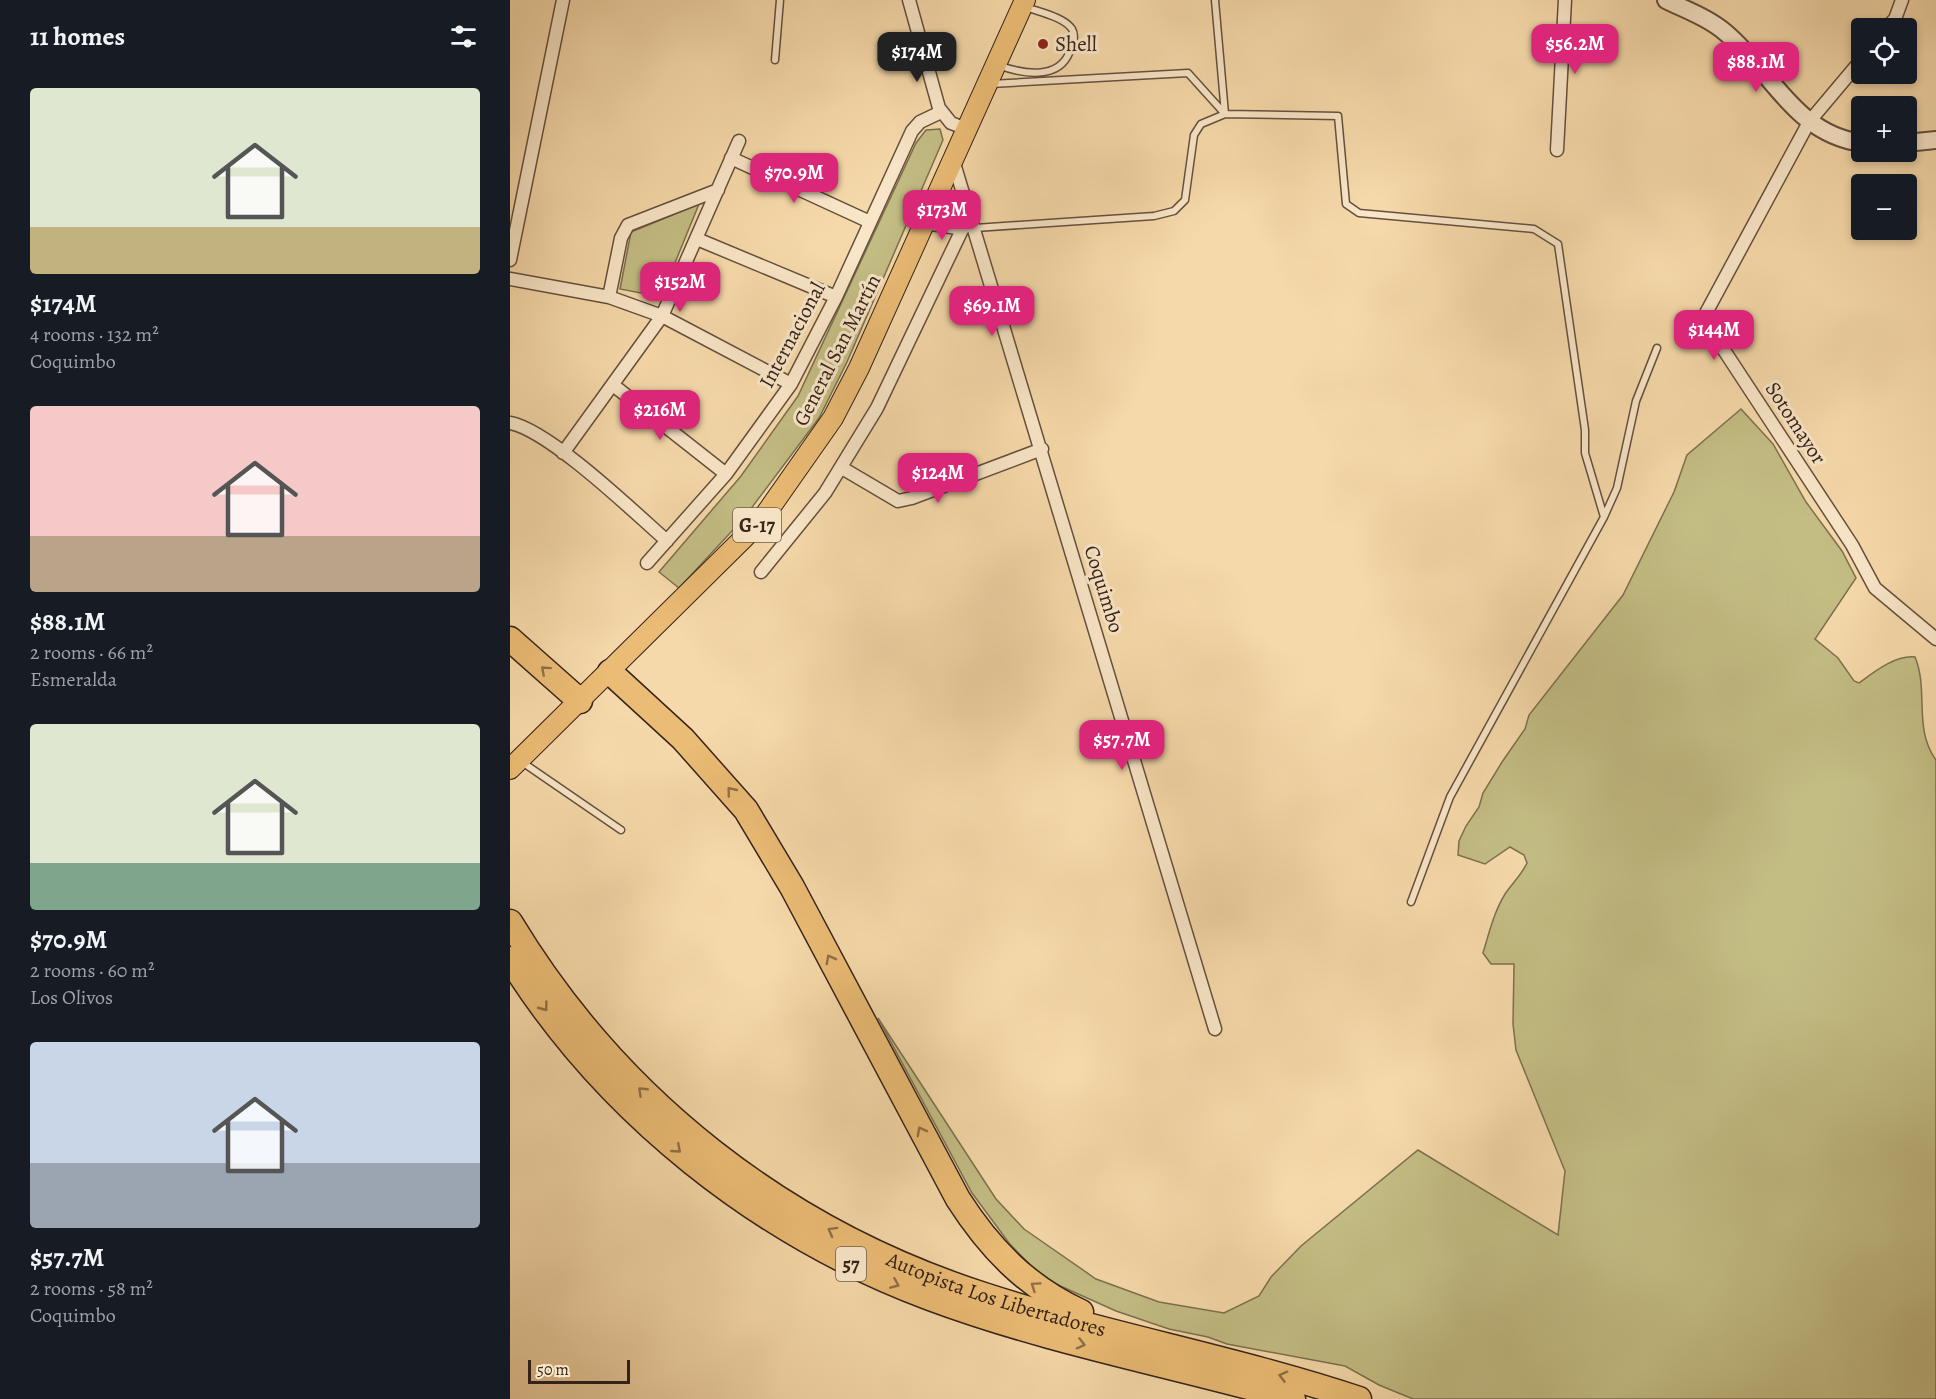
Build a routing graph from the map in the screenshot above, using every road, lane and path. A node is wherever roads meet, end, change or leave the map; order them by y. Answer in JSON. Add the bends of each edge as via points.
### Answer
{"nodes":[{"id":1,"x":563,"y":0,"type":"edge"},
{"id":2,"x":780,"y":0,"type":"edge"},
{"id":3,"x":909,"y":0,"type":"edge"},
{"id":4,"x":1215,"y":0,"type":"edge"},
{"id":5,"x":1565,"y":0,"type":"edge"},
{"id":6,"x":1666,"y":0,"type":"edge"},
{"id":7,"x":1902,"y":0,"type":"edge"},
{"id":8,"x":1024,"y":3,"type":"edge"},
{"id":9,"x":1895,"y":18,"type":"edge"},
{"id":10,"x":775,"y":60,"type":"dead end"},
{"id":11,"x":996,"y":64,"type":"junction"},
{"id":12,"x":1851,"y":72,"type":"edge"},
{"id":13,"x":988,"y":84,"type":"junction"},
{"id":14,"x":941,"y":112,"type":"junction"},
{"id":15,"x":1226,"y":114,"type":"junction"},
{"id":16,"x":1809,"y":122,"type":"junction"},
{"id":17,"x":967,"y":129,"type":"junction"},
{"id":18,"x":1851,"y":139,"type":"edge"},
{"id":19,"x":1936,"y":140,"type":"edge"},
{"id":20,"x":739,"y":141,"type":"dead end"},
{"id":21,"x":1917,"y":142,"type":"edge"},
{"id":22,"x":1557,"y":150,"type":"dead end"},
{"id":23,"x":731,"y":158,"type":"junction"},
{"id":24,"x":953,"y":160,"type":"junction"},
{"id":25,"x":718,"y":190,"type":"junction"},
{"id":26,"x":870,"y":222,"type":"junction"},
{"id":27,"x":926,"y":223,"type":"junction"},
{"id":28,"x":969,"y":228,"type":"junction"},
{"id":29,"x":697,"y":239,"type":"junction"},
{"id":30,"x":510,"y":261,"type":"edge"},
{"id":31,"x":510,"y":279,"type":"edge"},
{"id":32,"x":609,"y":297,"type":"junction"},
{"id":33,"x":836,"y":297,"type":"junction"},
{"id":34,"x":662,"y":316,"type":"junction"},
{"id":35,"x":1657,"y":348,"type":"dead end"},
{"id":36,"x":792,"y":384,"type":"junction"},
{"id":37,"x":613,"y":385,"type":"junction"},
{"id":38,"x":510,"y":423,"type":"edge"},
{"id":39,"x":1042,"y":449,"type":"junction"},
{"id":40,"x":563,"y":453,"type":"junction"},
{"id":41,"x":842,"y":468,"type":"junction"},
{"id":42,"x":726,"y":474,"type":"junction"},
{"id":43,"x":1604,"y":517,"type":"junction"},
{"id":44,"x":668,"y":541,"type":"junction"},
{"id":45,"x":647,"y":563,"type":"dead end"},
{"id":46,"x":761,"y":572,"type":"dead end"},
{"id":47,"x":510,"y":639,"type":"edge"},
{"id":48,"x":1936,"y":639,"type":"edge"},
{"id":49,"x":610,"y":672,"type":"junction"},
{"id":50,"x":580,"y":701,"type":"junction"},
{"id":51,"x":515,"y":765,"type":"edge"},
{"id":52,"x":621,"y":830,"type":"dead end"},
{"id":53,"x":1411,"y":902,"type":"dead end"},
{"id":54,"x":510,"y":922,"type":"edge"},
{"id":55,"x":510,"y":959,"type":"edge"},
{"id":56,"x":1215,"y":1029,"type":"dead end"},
{"id":57,"x":1144,"y":1340,"type":"junction"},
{"id":58,"x":1293,"y":1399,"type":"edge"},
{"id":59,"x":1359,"y":1399,"type":"edge"}],
"edges":[{"from":1,"to":30,"type":"street"},
{"from":2,"to":10,"type":"lane"},
{"from":3,"to":14,"type":"street"},
{"from":4,"to":15,"type":"lane"},
{"from":5,"to":22,"type":"street"},
{"from":6,"to":16,"type":"street","via":[[1726,33],[1786,102]]},
{"from":7,"to":9,"type":"street"},
{"from":8,"to":11,"type":"main road","name":"General San Martín","number":"G-17"},
{"from":8,"to":11,"type":"lane","via":[[1073,30],[1069,56],[1060,68],[1048,72],[1014,71]]},
{"from":11,"to":13,"type":"main road","name":"General San Martín","number":"G-17"},
{"from":12,"to":16,"type":"street","name":"Sotomayor"},
{"from":13,"to":15,"type":"lane","via":[[1188,73]]},
{"from":13,"to":17,"type":"main road","name":"General San Martín","number":"G-17"},
{"from":14,"to":17,"type":"street","via":[[951,123]]},
{"from":14,"to":26,"type":"street","name":"Internacional","via":[[912,131]]},
{"from":15,"to":28,"type":"lane","via":[[1201,124],[1194,135],[1185,200],[1174,211],[1154,216]]},
{"from":15,"to":43,"type":"lane","via":[[1338,116],[1347,204],[1359,213],[1534,229],[1558,244],[1585,453]]},
{"from":16,"to":18,"type":"street","via":[[1830,134]]},
{"from":16,"to":48,"type":"street","name":"Sotomayor","via":[[1706,314],[1712,332],[1833,515],[1875,588]]},
{"from":17,"to":24,"type":"main road","name":"General San Martín","number":"G-17"},
{"from":19,"to":21,"type":"street"},
{"from":20,"to":23,"type":"street"},
{"from":23,"to":25,"type":"street"},
{"from":23,"to":26,"type":"street"},
{"from":24,"to":27,"type":"main road","name":"General San Martín","number":"G-17"},
{"from":24,"to":28,"type":"street","via":[[970,213]]},
{"from":25,"to":29,"type":"street"},
{"from":25,"to":32,"type":"street","via":[[628,225],[621,238]]},
{"from":26,"to":33,"type":"street","name":"Internacional"},
{"from":27,"to":28,"type":"street"},
{"from":27,"to":49,"type":"main road","name":"General San Martín","number":"G-17","via":[[843,398],[794,477],[760,522]]},
{"from":28,"to":39,"type":"street","name":"Coquimbo"},
{"from":28,"to":41,"type":"street"},
{"from":29,"to":33,"type":"street"},
{"from":29,"to":34,"type":"street"},
{"from":31,"to":32,"type":"street"},
{"from":32,"to":34,"type":"street"},
{"from":33,"to":36,"type":"street","name":"Internacional"},
{"from":34,"to":36,"type":"street"},
{"from":34,"to":37,"type":"street"},
{"from":35,"to":43,"type":"lane","via":[[1636,401],[1617,488]]},
{"from":36,"to":42,"type":"street","name":"Internacional"},
{"from":37,"to":40,"type":"street"},
{"from":37,"to":42,"type":"street"},
{"from":38,"to":40,"type":"street","via":[[525,426]]},
{"from":39,"to":41,"type":"street","via":[[898,501]]},
{"from":39,"to":56,"type":"street","name":"Coquimbo"},
{"from":40,"to":44,"type":"street"},
{"from":41,"to":46,"type":"street"},
{"from":42,"to":44,"type":"street","name":"Internacional"},
{"from":43,"to":53,"type":"lane","via":[[1450,797]]},
{"from":44,"to":45,"type":"street","name":"Internacional"},
{"from":50,"to":47,"type":"highway","one_way":true},
{"from":49,"to":50,"type":"main road","name":"General San Martín","number":"G-17"},
{"from":57,"to":49,"type":"highway","one_way":true,"via":[[1047,1294],[1026,1280],[990,1245],[958,1199],[792,887],[746,810],[683,739]]},
{"from":50,"to":51,"type":"main road","name":"General San Martín","number":"G-17"},
{"from":51,"to":52,"type":"lane"},
{"from":57,"to":54,"type":"highway","name":"Autopista Los Libertadores","number":"57","one_way":true,"via":[[982,1294],[905,1266],[836,1233],[771,1194],[688,1134],[627,1076],[575,1017]]},
{"from":55,"to":58,"type":"highway","name":"Autopista Los Libertadores","number":"57","one_way":true,"via":[[575,1049],[633,1110],[731,1191],[804,1238],[896,1284],[964,1310]]},
{"from":59,"to":57,"type":"highway","name":"Autopista Los Libertadores","number":"57","one_way":true}]}
